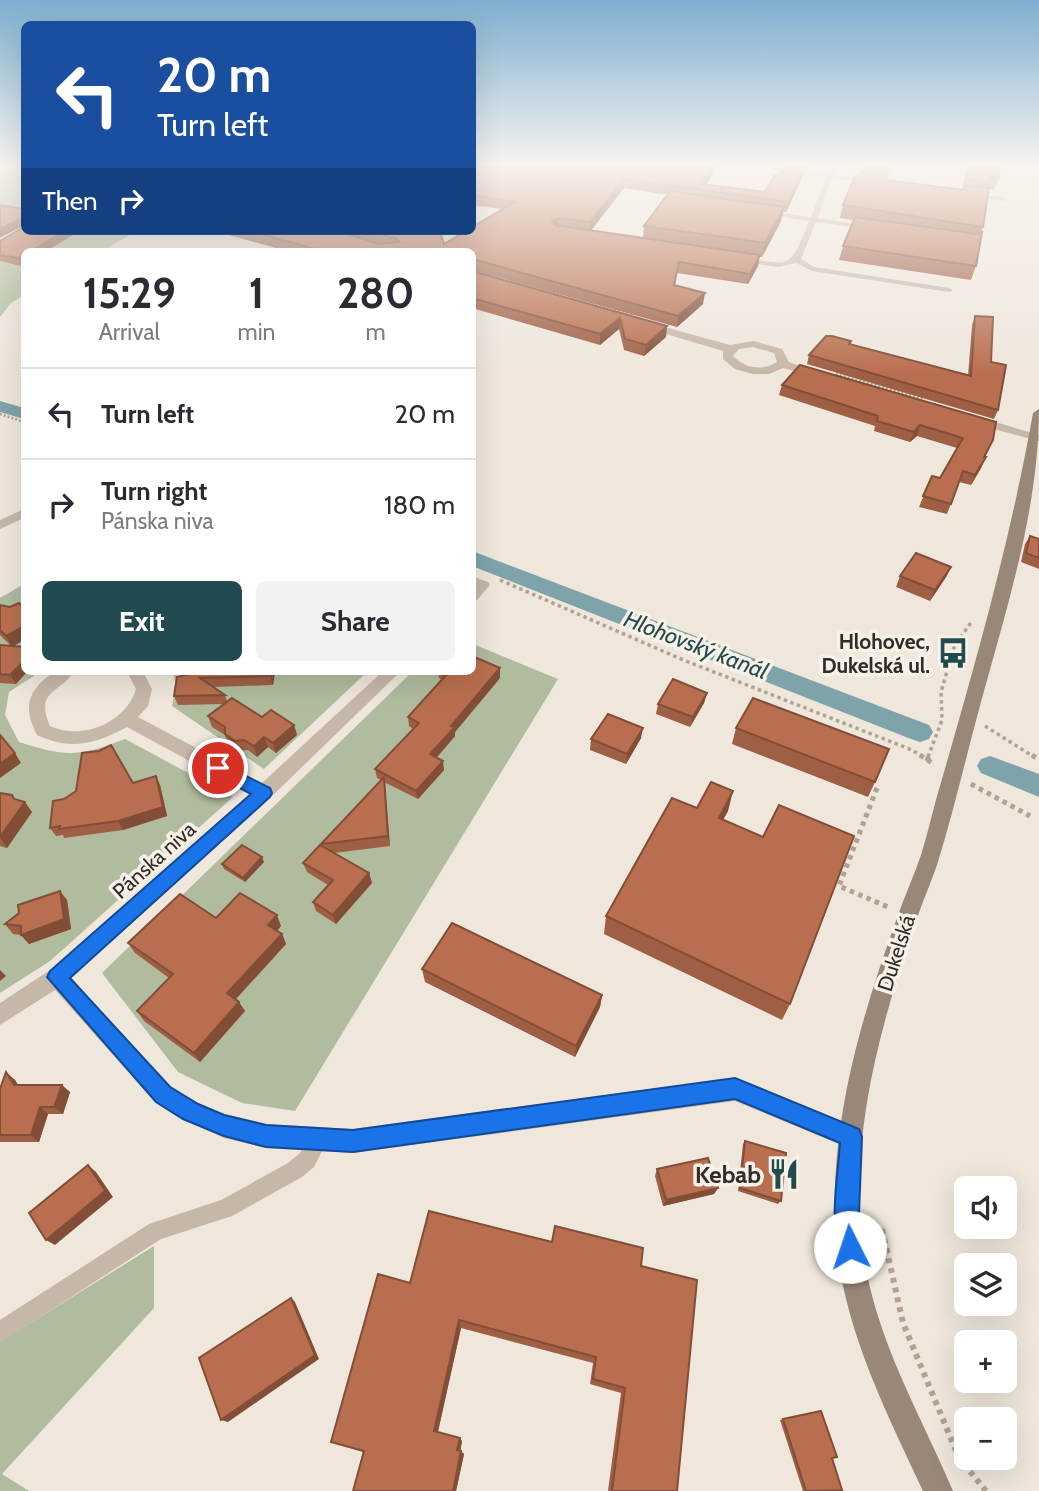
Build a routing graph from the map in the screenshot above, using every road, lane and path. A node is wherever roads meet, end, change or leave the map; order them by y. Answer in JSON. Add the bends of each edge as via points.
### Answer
{"nodes":[{"id":1,"x":807,"y":236,"type":"edge"},
{"id":2,"x":732,"y":258,"type":"edge"},
{"id":3,"x":797,"y":260,"type":"junction"},
{"id":4,"x":949,"y":290,"type":"dead end"},
{"id":5,"x":627,"y":320,"type":"edge"},
{"id":6,"x":730,"y":349,"type":"junction"},
{"id":7,"x":782,"y":364,"type":"junction"},
{"id":8,"x":833,"y":379,"type":"edge"},
{"id":9,"x":1039,"y":413,"type":"edge"},
{"id":10,"x":0,"y":414,"type":"edge"},
{"id":11,"x":960,"y":416,"type":"edge"},
{"id":12,"x":21,"y":421,"type":"edge"},
{"id":13,"x":1035,"y":438,"type":"junction"},
{"id":14,"x":21,"y":514,"type":"edge"},
{"id":15,"x":0,"y":525,"type":"edge"},
{"id":16,"x":499,"y":580,"type":"dead end"},
{"id":17,"x":972,"y":621,"type":"dead end"},
{"id":18,"x":62,"y":675,"type":"edge"},
{"id":19,"x":137,"y":675,"type":"edge"},
{"id":20,"x":389,"y":675,"type":"edge"},
{"id":21,"x":969,"y":718,"type":"junction"},
{"id":22,"x":127,"y":719,"type":"junction"},
{"id":23,"x":1039,"y":760,"type":"edge"},
{"id":24,"x":927,"y":761,"type":"junction"},
{"id":25,"x":951,"y":775,"type":"junction"},
{"id":26,"x":877,"y":788,"type":"edge"},
{"id":27,"x":264,"y":793,"type":"junction"},
{"id":28,"x":1030,"y":816,"type":"dead end"},
{"id":29,"x":888,"y":907,"type":"dead end"},
{"id":30,"x":57,"y":977,"type":"junction"},
{"id":31,"x":0,"y":1015,"type":"edge"},
{"id":32,"x":851,"y":1137,"type":"junction"},
{"id":33,"x":317,"y":1141,"type":"junction"},
{"id":34,"x":882,"y":1228,"type":"dead end"},
{"id":35,"x":0,"y":1332,"type":"edge"},
{"id":36,"x":938,"y":1491,"type":"edge"},
{"id":37,"x":986,"y":1491,"type":"edge"}],
"edges":[{"from":1,"to":3,"type":"lane"},
{"from":2,"to":3,"type":"lane","via":[[785,265]]},
{"from":3,"to":4,"type":"lane","via":[[812,269]]},
{"from":5,"to":6,"type":"street"},
{"from":6,"to":7,"type":"street","via":[[762,345],[782,355]]},
{"from":6,"to":7,"type":"street","via":[[727,358],[744,369],[762,371]]},
{"from":7,"to":8,"type":"street"},
{"from":9,"to":13,"type":"main road","name":"Dukelská"},
{"from":10,"to":12,"type":"path"},
{"from":11,"to":13,"type":"street"},
{"from":13,"to":21,"type":"main road","name":"Dukelská","via":[[1014,548]]},
{"from":14,"to":15,"type":"street"},
{"from":16,"to":24,"type":"path","via":[[681,659],[912,750]]},
{"from":17,"to":24,"type":"path","via":[[954,647],[941,692],[942,720]]},
{"from":18,"to":22,"type":"street","via":[[41,693],[35,706],[43,729],[73,739],[111,730]]},
{"from":19,"to":22,"type":"street","via":[[143,696]]},
{"from":20,"to":27,"type":"street","name":"Pánska niva"},
{"from":21,"to":23,"type":"path"},
{"from":21,"to":25,"type":"main road","name":"Dukelská"},
{"from":22,"to":27,"type":"street"},
{"from":24,"to":25,"type":"path"},
{"from":25,"to":28,"type":"path"},
{"from":25,"to":32,"type":"main road","name":"Dukelská","via":[[927,866],[872,1026]]},
{"from":26,"to":29,"type":"path","via":[[839,886]]},
{"from":27,"to":30,"type":"street","name":"Pánska niva"},
{"from":30,"to":31,"type":"street","name":"Pánska niva"},
{"from":30,"to":33,"type":"street","via":[[172,1100],[224,1126]]},
{"from":32,"to":33,"type":"street","via":[[735,1089],[353,1141]]},
{"from":32,"to":36,"type":"main road","name":"Dukelská","via":[[847,1214],[859,1295]]},
{"from":33,"to":35,"type":"lane","via":[[307,1160],[295,1170],[225,1209],[156,1231]]},
{"from":34,"to":37,"type":"path","via":[[903,1322],[959,1458]]}]}
